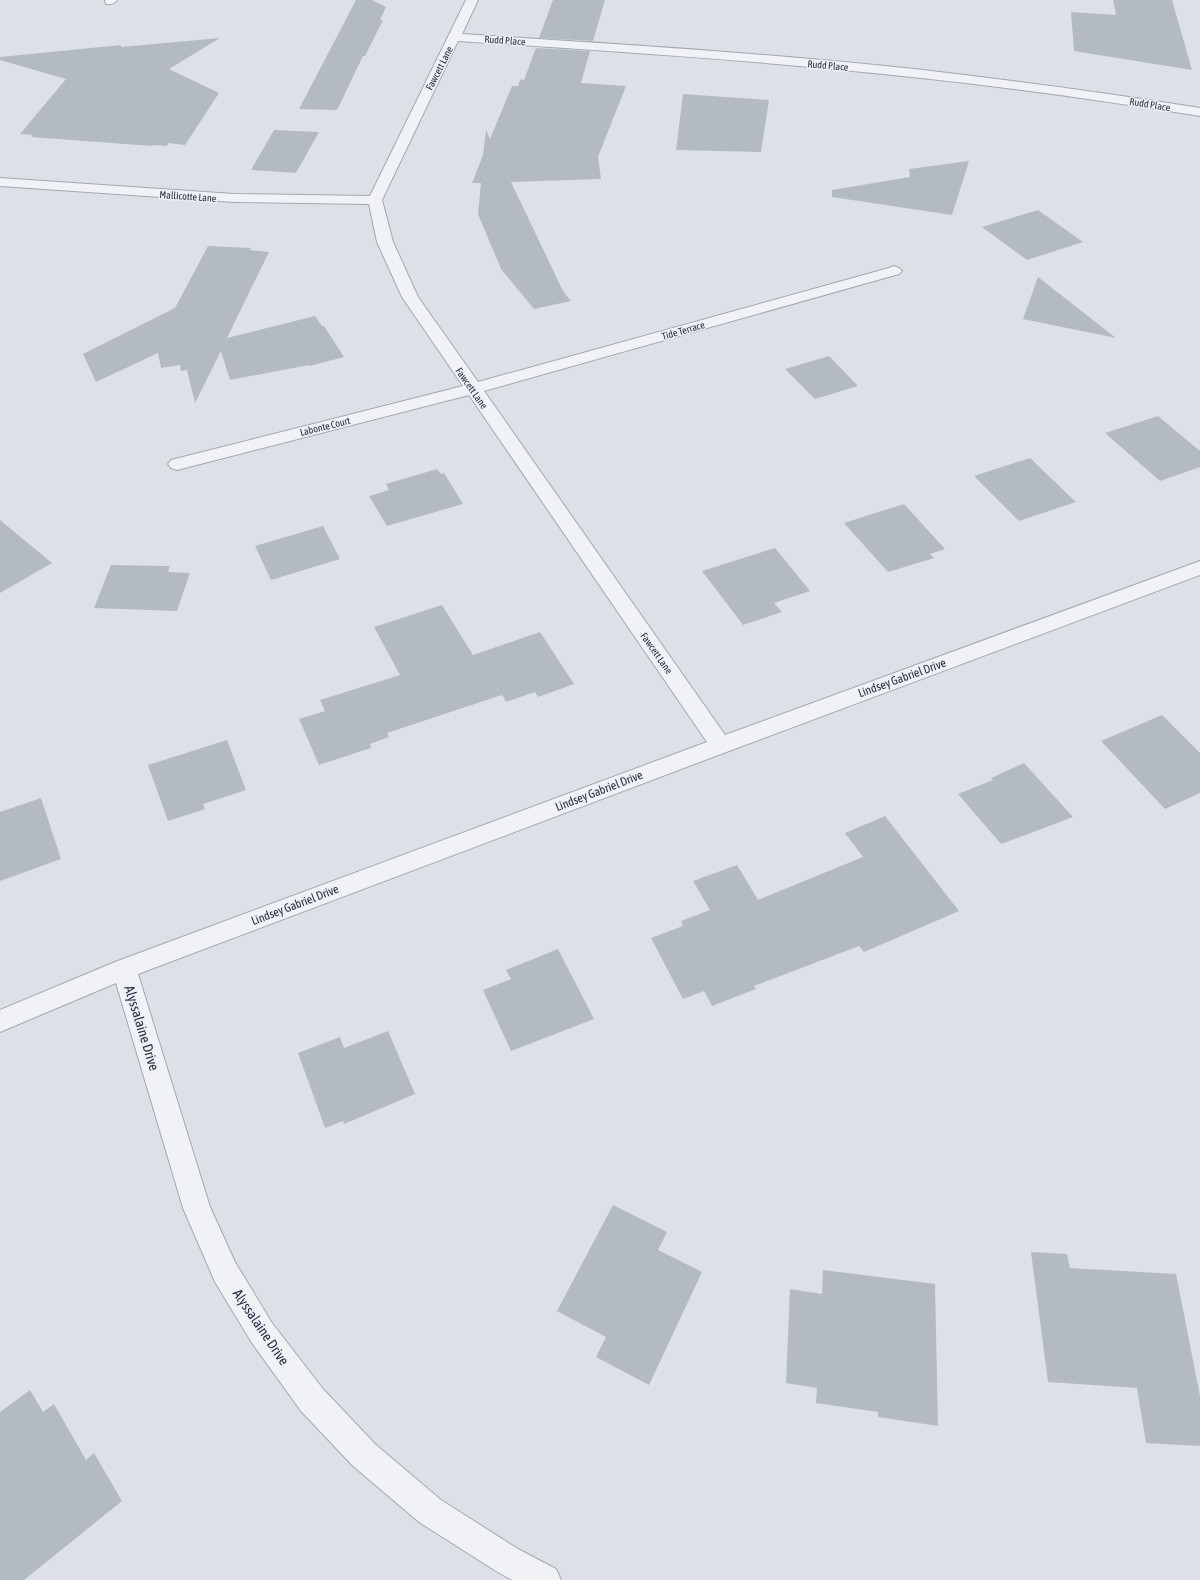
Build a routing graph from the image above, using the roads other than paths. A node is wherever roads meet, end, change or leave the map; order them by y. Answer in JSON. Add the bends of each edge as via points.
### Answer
{"nodes":[{"id":1,"x":472,"y":0,"type":"edge"},
{"id":2,"x":454,"y":37,"type":"junction"},
{"id":3,"x":1200,"y":112,"type":"edge"},
{"id":4,"x":0,"y":182,"type":"edge"},
{"id":5,"x":375,"y":200,"type":"junction"},
{"id":6,"x":894,"y":271,"type":"dead end"},
{"id":7,"x":472,"y":389,"type":"junction"},
{"id":8,"x":177,"y":464,"type":"dead end"},
{"id":9,"x":1200,"y":568,"type":"edge"},
{"id":10,"x":721,"y":745,"type":"junction"},
{"id":11,"x":124,"y":969,"type":"junction"},
{"id":12,"x":0,"y":1021,"type":"edge"},
{"id":13,"x":545,"y":1580,"type":"edge"}],
"edges":[{"from":1,"to":2,"type":"street","name":"Fawcett Lane"},
{"from":2,"to":3,"type":"street","name":"Rudd Place","via":[[705,54],[979,80]]},
{"from":2,"to":5,"type":"street","name":"Fawcett Lane"},
{"from":4,"to":5,"type":"street","name":"Mallicotte Lane","via":[[239,200]]},
{"from":5,"to":7,"type":"street","name":"Fawcett Lane","via":[[385,242],[410,297]]},
{"from":6,"to":7,"type":"street","name":"Tide Terrace"},
{"from":7,"to":8,"type":"street","name":"Labonte Court"},
{"from":7,"to":10,"type":"street","name":"Fawcett Lane"},
{"from":9,"to":10,"type":"street","name":"Lindsey Gabriel Drive"},
{"from":10,"to":11,"type":"street","name":"Lindsey Gabriel Drive"},
{"from":11,"to":12,"type":"street","name":"Lindsey Gabriel Drive"},
{"from":11,"to":13,"type":"street","name":"Alyssalaine Drive","via":[[198,1208],[225,1272],[262,1333],[312,1400],[364,1454],[430,1512],[507,1560]]}]}
